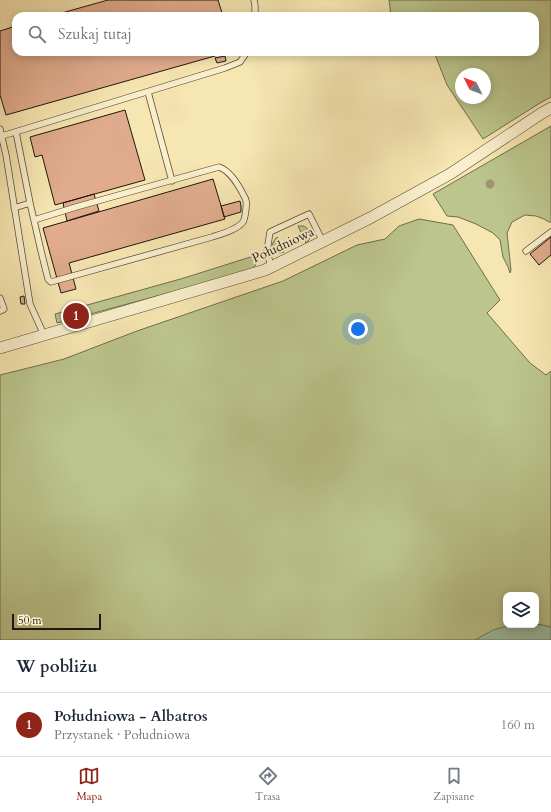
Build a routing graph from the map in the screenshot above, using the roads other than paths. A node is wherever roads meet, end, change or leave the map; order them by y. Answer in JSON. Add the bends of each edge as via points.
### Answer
{"nodes":[{"id":1,"x":254,"y":0,"type":"edge"},
{"id":2,"x":255,"y":12,"type":"edge"},
{"id":3,"x":244,"y":56,"type":"edge"},
{"id":4,"x":148,"y":92,"type":"junction"},
{"id":5,"x":551,"y":108,"type":"edge"},
{"id":6,"x":0,"y":129,"type":"edge"},
{"id":7,"x":16,"y":132,"type":"junction"},
{"id":8,"x":2,"y":136,"type":"junction"},
{"id":9,"x":3,"y":156,"type":"edge"},
{"id":10,"x":172,"y":180,"type":"junction"},
{"id":11,"x":30,"y":203,"type":"junction"},
{"id":12,"x":14,"y":208,"type":"junction"},
{"id":13,"x":34,"y":220,"type":"junction"},
{"id":14,"x":551,"y":232,"type":"edge"},
{"id":15,"x":323,"y":242,"type":"junction"},
{"id":16,"x":526,"y":251,"type":"dead end"},
{"id":17,"x":271,"y":267,"type":"junction"},
{"id":18,"x":0,"y":298,"type":"edge"},
{"id":19,"x":0,"y":311,"type":"edge"},
{"id":20,"x":44,"y":335,"type":"junction"},
{"id":21,"x":0,"y":348,"type":"edge"}],
"edges":[{"from":1,"to":2,"type":"lane"},
{"from":3,"to":4,"type":"lane","via":[[240,62],[225,68]]},
{"from":4,"to":7,"type":"lane"},
{"from":4,"to":10,"type":"lane"},
{"from":5,"to":15,"type":"street","name":"Południowa","via":[[450,174]]},
{"from":6,"to":8,"type":"lane"},
{"from":7,"to":8,"type":"lane"},
{"from":7,"to":11,"type":"lane"},
{"from":8,"to":9,"type":"lane"},
{"from":9,"to":12,"type":"lane"},
{"from":10,"to":13,"type":"lane"},
{"from":10,"to":13,"type":"lane","via":[[223,168],[238,185],[246,200],[243,222],[231,231],[212,237],[51,282],[48,279]]},
{"from":11,"to":12,"type":"lane"},
{"from":11,"to":13,"type":"lane"},
{"from":12,"to":20,"type":"lane","via":[[30,304]]},
{"from":14,"to":16,"type":"lane"},
{"from":15,"to":17,"type":"street","name":"Południowa"},
{"from":15,"to":17,"type":"lane","via":[[309,214],[270,232],[267,251]]},
{"from":17,"to":20,"type":"street","name":"Południowa"},
{"from":18,"to":19,"type":"lane","via":[[4,310]]},
{"from":20,"to":21,"type":"street","name":"Południowa"}]}
